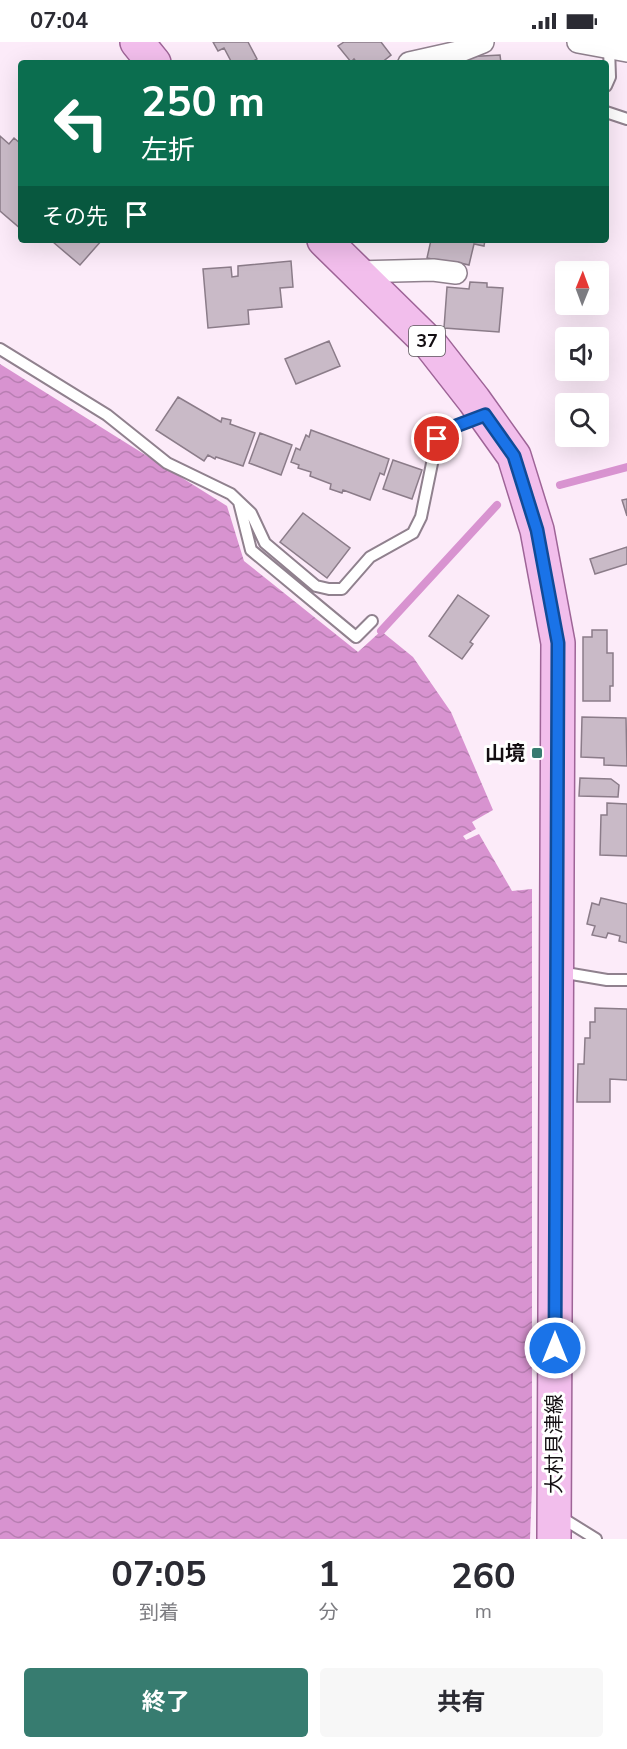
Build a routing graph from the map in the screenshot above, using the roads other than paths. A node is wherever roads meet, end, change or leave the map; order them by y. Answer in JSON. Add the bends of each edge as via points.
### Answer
{"nodes":[{"id":1,"x":137,"y":42,"type":"edge"},
{"id":2,"x":483,"y":42,"type":"edge"},
{"id":3,"x":578,"y":42,"type":"edge"},
{"id":4,"x":618,"y":49,"type":"edge"},
{"id":5,"x":152,"y":60,"type":"edge"},
{"id":6,"x":422,"y":60,"type":"edge"},
{"id":7,"x":609,"y":78,"type":"edge"},
{"id":8,"x":609,"y":113,"type":"edge"},
{"id":9,"x":627,"y":119,"type":"edge"},
{"id":10,"x":327,"y":243,"type":"edge"},
{"id":11,"x":357,"y":272,"type":"junction"},
{"id":12,"x":456,"y":273,"type":"dead end"},
{"id":13,"x":0,"y":349,"type":"edge"},
{"id":14,"x":485,"y":415,"type":"junction"},
{"id":15,"x":239,"y":501,"type":"junction"},
{"id":16,"x":372,"y":621,"type":"dead end"},
{"id":17,"x":557,"y":972,"type":"junction"},
{"id":18,"x":627,"y":980,"type":"edge"},
{"id":19,"x":554,"y":1526,"type":"edge"},
{"id":20,"x":596,"y":1539,"type":"edge"}],
"edges":[{"from":1,"to":5,"type":"main road"},
{"from":2,"to":6,"type":"street"},
{"from":3,"to":4,"type":"street"},
{"from":4,"to":7,"type":"lane"},
{"from":8,"to":9,"type":"lane"},
{"from":10,"to":11,"type":"main road","name":"大村貝津線","number":"37"},
{"from":11,"to":12,"type":"street"},
{"from":11,"to":14,"type":"main road","name":"大村貝津線","number":"37","via":[[431,345]]},
{"from":13,"to":15,"type":"lane","via":[[107,415],[167,463]]},
{"from":14,"to":15,"type":"lane","via":[[448,429],[437,439],[421,517],[413,533],[370,557],[342,589],[316,586],[265,543],[251,513]]},
{"from":14,"to":17,"type":"main road","name":"大村貝津線","number":"37","via":[[514,456],[537,530],[558,643]]},
{"from":15,"to":16,"type":"lane","via":[[250,550],[356,637]]},
{"from":17,"to":18,"type":"lane"},
{"from":17,"to":19,"type":"main road","name":"大村貝津線","number":"37"},
{"from":19,"to":20,"type":"lane"}]}
